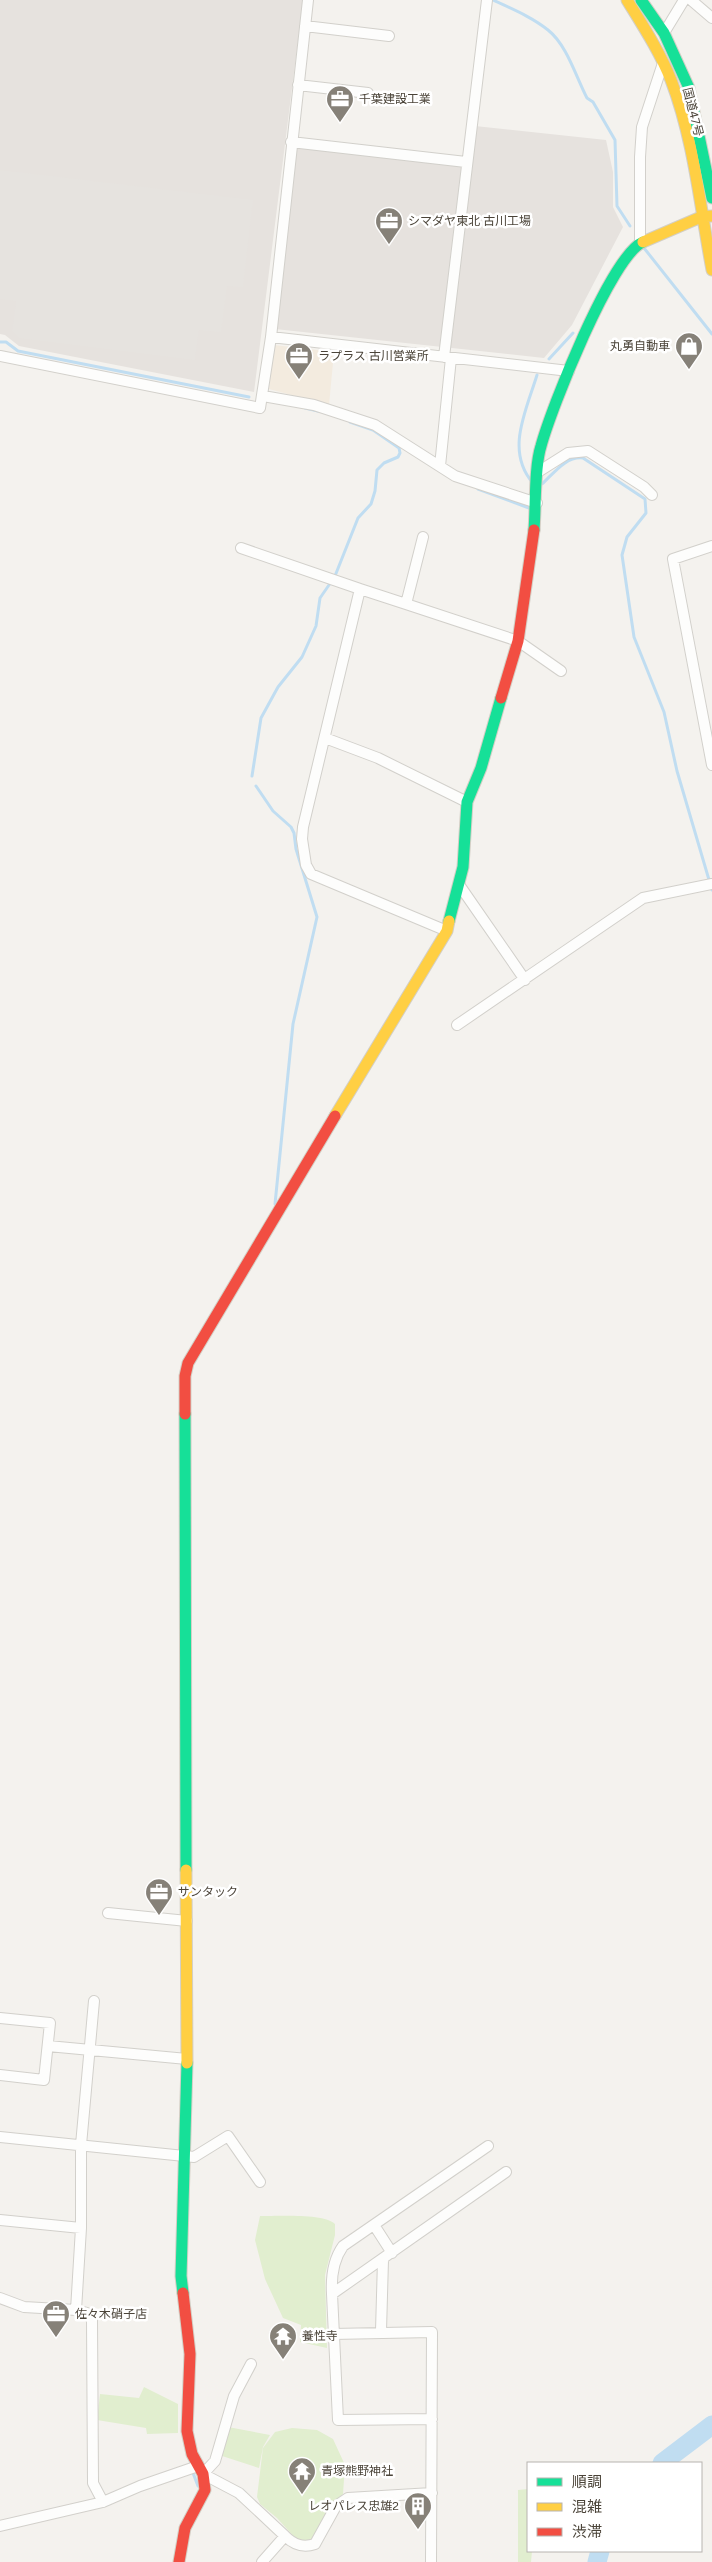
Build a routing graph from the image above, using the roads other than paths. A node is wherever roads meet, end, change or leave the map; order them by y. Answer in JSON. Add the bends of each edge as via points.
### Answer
{"nodes":[{"id":1,"x":308,"y":0,"type":"edge"},
{"id":2,"x":487,"y":0,"type":"edge"},
{"id":3,"x":627,"y":0,"type":"edge"},
{"id":4,"x":641,"y":0,"type":"edge"},
{"id":5,"x":684,"y":0,"type":"edge"},
{"id":6,"x":691,"y":0,"type":"edge"},
{"id":7,"x":712,"y":18,"type":"edge"},
{"id":8,"x":305,"y":26,"type":"junction"},
{"id":9,"x":664,"y":33,"type":"junction"},
{"id":10,"x":389,"y":36,"type":"dead end"},
{"id":11,"x":663,"y":62,"type":"junction"},
{"id":12,"x":298,"y":85,"type":"junction"},
{"id":13,"x":368,"y":93,"type":"dead end"},
{"id":14,"x":291,"y":142,"type":"junction"},
{"id":15,"x":466,"y":162,"type":"junction"},
{"id":16,"x":712,"y":198,"type":"edge"},
{"id":17,"x":706,"y":217,"type":"edge"},
{"id":18,"x":640,"y":243,"type":"junction"},
{"id":19,"x":712,"y":270,"type":"edge"},
{"id":20,"x":271,"y":337,"type":"junction"},
{"id":21,"x":0,"y":356,"type":"edge"},
{"id":22,"x":447,"y":357,"type":"junction"},
{"id":23,"x":569,"y":371,"type":"junction"},
{"id":24,"x":263,"y":396,"type":"junction"},
{"id":25,"x":440,"y":466,"type":"junction"},
{"id":26,"x":538,"y":480,"type":"junction"},
{"id":27,"x":652,"y":495,"type":"dead end"},
{"id":28,"x":537,"y":503,"type":"junction"},
{"id":29,"x":423,"y":537,"type":"dead end"},
{"id":30,"x":712,"y":546,"type":"edge"},
{"id":31,"x":241,"y":548,"type":"dead end"},
{"id":32,"x":360,"y":589,"type":"junction"},
{"id":33,"x":406,"y":604,"type":"junction"},
{"id":34,"x":518,"y":641,"type":"junction"},
{"id":35,"x":561,"y":671,"type":"dead end"},
{"id":36,"x":325,"y":738,"type":"junction"},
{"id":37,"x":712,"y":765,"type":"edge"},
{"id":38,"x":467,"y":802,"type":"junction"},
{"id":39,"x":709,"y":885,"type":"edge"},
{"id":40,"x":460,"y":886,"type":"junction"},
{"id":41,"x":447,"y":931,"type":"junction"},
{"id":42,"x":525,"y":980,"type":"junction"},
{"id":43,"x":457,"y":1025,"type":"dead end"},
{"id":44,"x":108,"y":1913,"type":"dead end"},
{"id":45,"x":187,"y":1921,"type":"junction"},
{"id":46,"x":94,"y":2001,"type":"dead end"},
{"id":47,"x":0,"y":2018,"type":"edge"},
{"id":48,"x":48,"y":2046,"type":"junction"},
{"id":49,"x":89,"y":2050,"type":"junction"},
{"id":50,"x":187,"y":2059,"type":"junction"},
{"id":51,"x":0,"y":2075,"type":"edge"},
{"id":52,"x":0,"y":2137,"type":"edge"},
{"id":53,"x":81,"y":2145,"type":"junction"},
{"id":54,"x":488,"y":2146,"type":"dead end"},
{"id":55,"x":184,"y":2156,"type":"junction"},
{"id":56,"x":506,"y":2172,"type":"dead end"},
{"id":57,"x":260,"y":2182,"type":"dead end"},
{"id":58,"x":0,"y":2220,"type":"edge"},
{"id":59,"x":374,"y":2225,"type":"junction"},
{"id":60,"x":81,"y":2228,"type":"junction"},
{"id":61,"x":392,"y":2253,"type":"junction"},
{"id":62,"x":383,"y":2260,"type":"junction"},
{"id":63,"x":332,"y":2294,"type":"junction"},
{"id":64,"x":0,"y":2298,"type":"edge"},
{"id":65,"x":76,"y":2310,"type":"junction"},
{"id":66,"x":380,"y":2332,"type":"junction"},
{"id":67,"x":333,"y":2334,"type":"junction"},
{"id":68,"x":252,"y":2364,"type":"dead end"},
{"id":69,"x":432,"y":2419,"type":"junction"},
{"id":70,"x":200,"y":2470,"type":"junction"},
{"id":71,"x":432,"y":2493,"type":"junction"},
{"id":72,"x":103,"y":2502,"type":"junction"},
{"id":73,"x":0,"y":2526,"type":"edge"},
{"id":74,"x":285,"y":2536,"type":"junction"},
{"id":75,"x":179,"y":2562,"type":"edge"},
{"id":76,"x":262,"y":2562,"type":"edge"},
{"id":77,"x":431,"y":2562,"type":"edge"}],
"edges":[{"from":1,"to":8,"type":"street"},
{"from":2,"to":15,"type":"street"},
{"from":3,"to":11,"type":"main road","name":"国道47号"},
{"from":4,"to":9,"type":"main road","name":"国道47号"},
{"from":5,"to":9,"type":"street"},
{"from":6,"to":7,"type":"street"},
{"from":8,"to":10,"type":"street"},
{"from":8,"to":12,"type":"street"},
{"from":9,"to":16,"type":"main road","name":"国道47号","via":[[689,88]]},
{"from":11,"to":17,"type":"main road","name":"国道47号","via":[[683,120]]},
{"from":11,"to":18,"type":"street","via":[[642,127]]},
{"from":12,"to":13,"type":"street"},
{"from":12,"to":14,"type":"street"},
{"from":14,"to":15,"type":"street"},
{"from":14,"to":20,"type":"street"},
{"from":15,"to":22,"type":"street"},
{"from":17,"to":18,"type":"main road"},
{"from":17,"to":19,"type":"main road","name":"国道47号"},
{"from":18,"to":23,"type":"main road","via":[[631,250],[605,293]]},
{"from":20,"to":22,"type":"street"},
{"from":20,"to":24,"type":"street"},
{"from":21,"to":24,"type":"street","via":[[260,408]]},
{"from":22,"to":23,"type":"street"},
{"from":22,"to":25,"type":"street"},
{"from":23,"to":26,"type":"main road","via":[[545,431]]},
{"from":24,"to":25,"type":"street","via":[[314,405],[375,425]]},
{"from":25,"to":28,"type":"street","via":[[477,485]]},
{"from":26,"to":27,"type":"street","via":[[568,453],[588,451]]},
{"from":26,"to":28,"type":"main road"},
{"from":28,"to":34,"type":"main road"},
{"from":29,"to":33,"type":"street"},
{"from":30,"to":37,"type":"street","via":[[673,559]]},
{"from":31,"to":32,"type":"street"},
{"from":32,"to":33,"type":"street"},
{"from":32,"to":36,"type":"street"},
{"from":33,"to":34,"type":"street"},
{"from":34,"to":35,"type":"street"},
{"from":34,"to":38,"type":"main road","via":[[481,768]]},
{"from":36,"to":38,"type":"street","via":[[378,758]]},
{"from":36,"to":41,"type":"street","via":[[310,792],[302,839],[306,865],[311,874]]},
{"from":38,"to":40,"type":"main road"},
{"from":39,"to":42,"type":"street","via":[[643,898]]},
{"from":40,"to":41,"type":"main road"},
{"from":40,"to":42,"type":"street"},
{"from":41,"to":45,"type":"main road","via":[[188,1363],[184,1388]]},
{"from":42,"to":43,"type":"street"},
{"from":44,"to":45,"type":"street"},
{"from":45,"to":50,"type":"main road"},
{"from":46,"to":49,"type":"street"},
{"from":47,"to":48,"type":"street","via":[[50,2023]]},
{"from":48,"to":49,"type":"street"},
{"from":48,"to":51,"type":"street","via":[[44,2080]]},
{"from":49,"to":50,"type":"street"},
{"from":49,"to":53,"type":"street"},
{"from":50,"to":55,"type":"main road"},
{"from":52,"to":53,"type":"street"},
{"from":53,"to":55,"type":"street"},
{"from":53,"to":60,"type":"street"},
{"from":54,"to":59,"type":"street"},
{"from":55,"to":57,"type":"street","via":[[194,2157],[228,2136]]},
{"from":55,"to":70,"type":"main road","via":[[180,2276],[189,2328],[187,2431],[192,2454]]},
{"from":56,"to":61,"type":"street"},
{"from":58,"to":60,"type":"street"},
{"from":59,"to":61,"type":"street"},
{"from":59,"to":63,"type":"street","via":[[343,2246],[337,2255],[331,2279]]},
{"from":60,"to":65,"type":"street"},
{"from":61,"to":62,"type":"street"},
{"from":62,"to":63,"type":"street"},
{"from":62,"to":66,"type":"street"},
{"from":63,"to":67,"type":"street"},
{"from":64,"to":65,"type":"street","via":[[24,2307]]},
{"from":65,"to":72,"type":"street","via":[[87,2313],[92,2320],[93,2483]]},
{"from":66,"to":67,"type":"street"},
{"from":66,"to":69,"type":"street","via":[[432,2332]]},
{"from":67,"to":69,"type":"street","via":[[338,2420]]},
{"from":68,"to":70,"type":"street","via":[[234,2396],[215,2461]]},
{"from":69,"to":71,"type":"street"},
{"from":70,"to":72,"type":"street","via":[[140,2486]]},
{"from":70,"to":74,"type":"street","via":[[239,2493]]},
{"from":70,"to":75,"type":"main road","via":[[205,2490],[185,2528]]},
{"from":71,"to":74,"type":"street","via":[[348,2498],[336,2506],[314,2544],[303,2546]]},
{"from":71,"to":77,"type":"street"},
{"from":72,"to":73,"type":"street"},
{"from":74,"to":76,"type":"street"}]}
